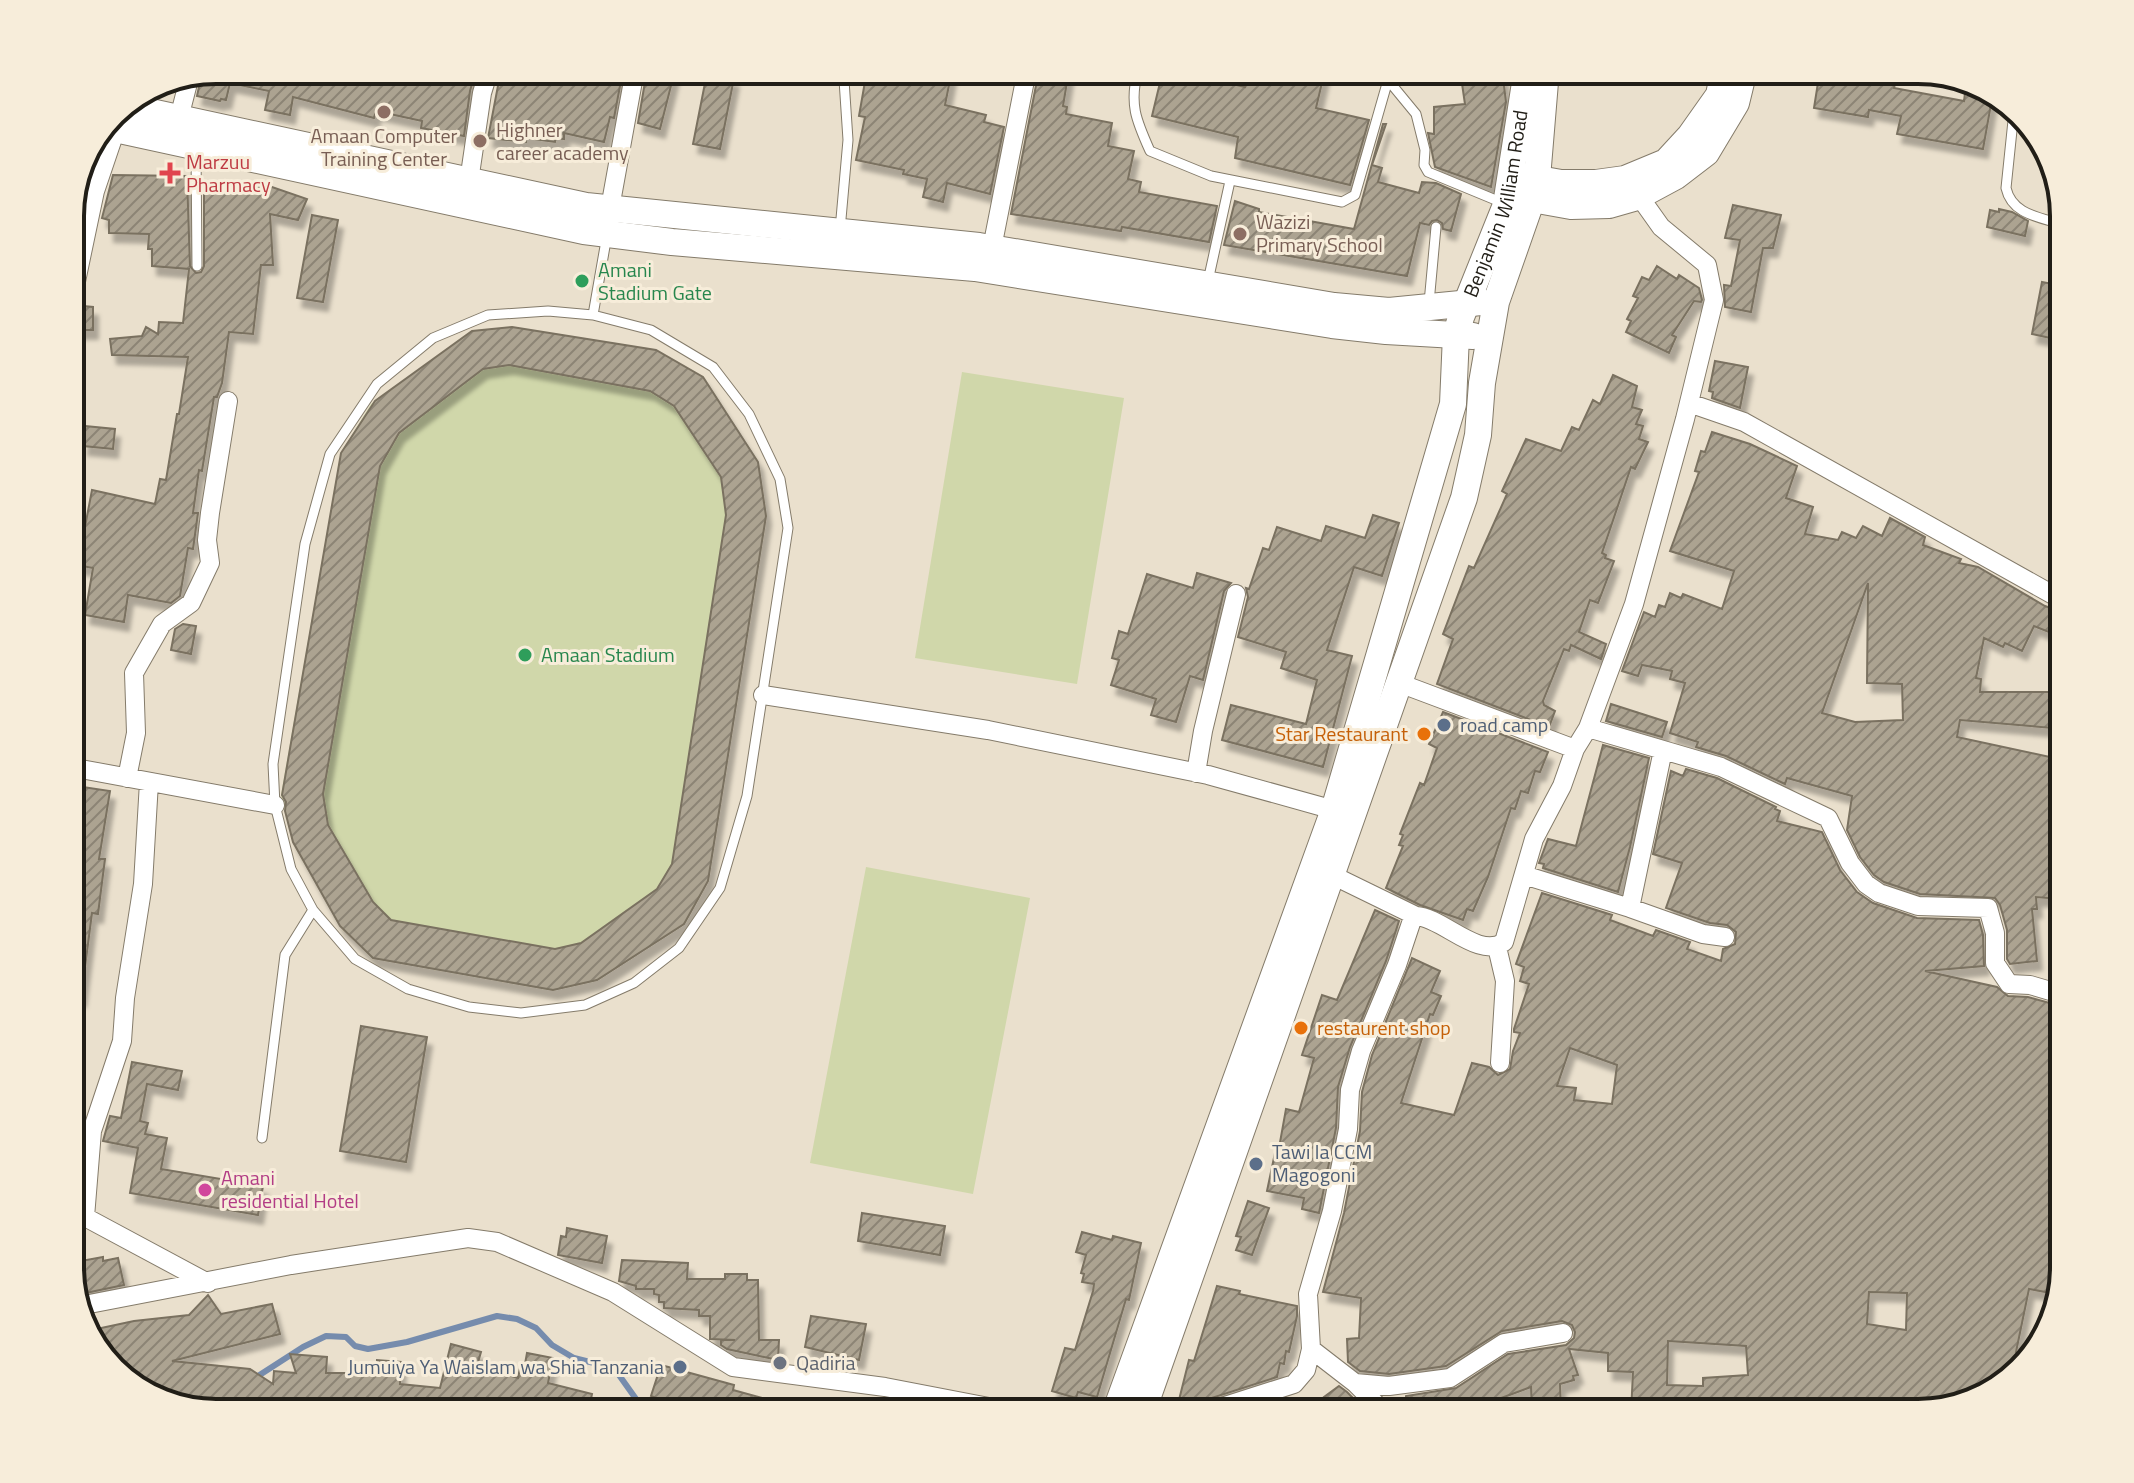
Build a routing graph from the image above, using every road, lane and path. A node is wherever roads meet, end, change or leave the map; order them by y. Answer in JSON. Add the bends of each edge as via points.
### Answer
{"nodes":[{"id":1,"x":485,"y":84,"type":"edge"},
{"id":2,"x":633,"y":84,"type":"edge"},
{"id":3,"x":844,"y":84,"type":"edge"},
{"id":4,"x":1024,"y":84,"type":"edge"},
{"id":5,"x":1134,"y":84,"type":"edge"},
{"id":6,"x":1385,"y":84,"type":"edge"},
{"id":7,"x":1394,"y":84,"type":"edge"},
{"id":8,"x":1526,"y":84,"type":"edge"},
{"id":9,"x":1543,"y":84,"type":"edge"},
{"id":10,"x":1721,"y":84,"type":"edge"},
{"id":11,"x":1741,"y":84,"type":"edge"},
{"id":12,"x":187,"y":88,"type":"edge"},
{"id":13,"x":179,"y":118,"type":"junction"},
{"id":14,"x":126,"y":120,"type":"edge"},
{"id":15,"x":123,"y":123,"type":"edge"},
{"id":16,"x":2013,"y":125,"type":"edge"},
{"id":17,"x":110,"y":137,"type":"edge"},
{"id":18,"x":196,"y":147,"type":"junction"},
{"id":19,"x":469,"y":181,"type":"junction"},
{"id":20,"x":1230,"y":181,"type":"junction"},
{"id":21,"x":1634,"y":187,"type":"junction"},
{"id":22,"x":1519,"y":190,"type":"junction"},
{"id":23,"x":2050,"y":220,"type":"edge"},
{"id":24,"x":608,"y":222,"type":"junction"},
{"id":25,"x":1436,"y":227,"type":"dead end"},
{"id":26,"x":840,"y":233,"type":"junction"},
{"id":27,"x":84,"y":243,"type":"edge"},
{"id":28,"x":992,"y":248,"type":"junction"},
{"id":29,"x":197,"y":266,"type":"dead end"},
{"id":30,"x":1207,"y":284,"type":"junction"},
{"id":31,"x":1496,"y":302,"type":"junction"},
{"id":32,"x":1469,"y":303,"type":"junction"},
{"id":33,"x":1429,"y":307,"type":"junction"},
{"id":34,"x":593,"y":315,"type":"junction"},
{"id":35,"x":1456,"y":335,"type":"junction"},
{"id":36,"x":1489,"y":336,"type":"junction"},
{"id":37,"x":228,"y":401,"type":"dead end"},
{"id":38,"x":1689,"y":403,"type":"junction"},
{"id":39,"x":2050,"y":593,"type":"edge"},
{"id":40,"x":1236,"y":594,"type":"dead end"},
{"id":41,"x":1399,"y":683,"type":"junction"},
{"id":42,"x":763,"y":695,"type":"junction"},
{"id":43,"x":1588,"y":728,"type":"junction"},
{"id":44,"x":1575,"y":749,"type":"junction"},
{"id":45,"x":1663,"y":750,"type":"junction"},
{"id":46,"x":84,"y":770,"type":"edge"},
{"id":47,"x":1196,"y":773,"type":"junction"},
{"id":48,"x":127,"y":778,"type":"junction"},
{"id":49,"x":149,"y":782,"type":"junction"},
{"id":50,"x":275,"y":805,"type":"junction"},
{"id":51,"x":1334,"y":810,"type":"junction"},
{"id":52,"x":1332,"y":875,"type":"junction"},
{"id":53,"x":1524,"y":875,"type":"junction"},
{"id":54,"x":1630,"y":908,"type":"junction"},
{"id":55,"x":313,"y":910,"type":"junction"},
{"id":56,"x":1416,"y":916,"type":"junction"},
{"id":57,"x":1725,"y":937,"type":"dead end"},
{"id":58,"x":1497,"y":947,"type":"junction"},
{"id":59,"x":2050,"y":991,"type":"edge"},
{"id":60,"x":1500,"y":1063,"type":"dead end"},
{"id":61,"x":262,"y":1138,"type":"dead end"},
{"id":62,"x":84,"y":1181,"type":"edge"},
{"id":63,"x":84,"y":1222,"type":"edge"},
{"id":64,"x":208,"y":1283,"type":"junction"},
{"id":65,"x":89,"y":1304,"type":"edge"},
{"id":66,"x":1563,"y":1333,"type":"dead end"},
{"id":67,"x":1311,"y":1349,"type":"junction"},
{"id":68,"x":1355,"y":1383,"type":"junction"},
{"id":69,"x":947,"y":1399,"type":"edge"},
{"id":70,"x":1120,"y":1399,"type":"edge"},
{"id":71,"x":1147,"y":1399,"type":"edge"},
{"id":72,"x":1247,"y":1399,"type":"edge"},
{"id":73,"x":1371,"y":1399,"type":"edge"}],
"edges":[{"from":1,"to":19,"type":"street"},
{"from":2,"to":24,"type":"street"},
{"from":3,"to":26,"type":"lane","via":[[848,140]]},
{"from":4,"to":28,"type":"street"},
{"from":5,"to":20,"type":"lane","via":[[1135,118],[1150,151]]},
{"from":6,"to":20,"type":"lane","via":[[1355,195],[1349,200]]},
{"from":7,"to":22,"type":"lane","via":[[1416,114],[1425,169],[1443,183]]},
{"from":8,"to":22,"type":"main road","name":"Benjamin William Road"},
{"from":9,"to":22,"type":"main road","name":"Benjamin William Road"},
{"from":10,"to":21,"type":"main road","via":[[1690,136]]},
{"from":11,"to":21,"type":"main road","via":[[1736,103],[1706,153],[1676,176]]},
{"from":12,"to":13,"type":"street"},
{"from":13,"to":14,"type":"main road"},
{"from":13,"to":19,"type":"main road"},
{"from":15,"to":18,"type":"main road"},
{"from":16,"to":23,"type":"lane","via":[[2008,197],[2015,208]]},
{"from":17,"to":27,"type":"street"},
{"from":18,"to":24,"type":"main road","via":[[510,216]]},
{"from":18,"to":29,"type":"lane"},
{"from":19,"to":24,"type":"main road"},
{"from":20,"to":30,"type":"lane"},
{"from":21,"to":22,"type":"main road","via":[[1587,184]]},
{"from":21,"to":38,"type":"street","via":[[1661,227],[1707,265],[1714,300]]},
{"from":22,"to":31,"type":"main road","name":"Benjamin William Road"},
{"from":22,"to":32,"type":"main road","name":"Benjamin William Road"},
{"from":24,"to":26,"type":"main road"},
{"from":24,"to":34,"type":"lane"},
{"from":24,"to":35,"type":"main road","via":[[975,268],[1332,325]]},
{"from":25,"to":33,"type":"lane"},
{"from":26,"to":28,"type":"main road"},
{"from":28,"to":30,"type":"main road"},
{"from":30,"to":33,"type":"main road","via":[[1334,306],[1389,311]]},
{"from":31,"to":32,"type":"main road"},
{"from":31,"to":36,"type":"main road","name":"Benjamin William Road"},
{"from":32,"to":33,"type":"main road"},
{"from":32,"to":35,"type":"main road","name":"Benjamin William Road"},
{"from":34,"to":42,"type":"lane","via":[[651,330],[713,367],[749,414],[780,479],[788,528]]},
{"from":34,"to":50,"type":"lane","via":[[488,315],[433,338],[377,384],[330,454],[305,544],[291,631],[273,764]]},
{"from":35,"to":36,"type":"main road"},
{"from":35,"to":51,"type":"main road","name":"Benjamin William Road","via":[[1453,404]]},
{"from":36,"to":41,"type":"main road","name":"Benjamin William Road","via":[[1478,435],[1464,498]]},
{"from":37,"to":48,"type":"street","via":[[207,540],[210,563],[191,603],[162,624],[134,673],[136,733]]},
{"from":38,"to":39,"type":"street","via":[[1744,422]]},
{"from":38,"to":43,"type":"street","via":[[1634,604]]},
{"from":40,"to":47,"type":"street"},
{"from":41,"to":44,"type":"street"},
{"from":41,"to":52,"type":"main road","name":"Benjamin William Road"},
{"from":42,"to":47,"type":"street","via":[[988,730]]},
{"from":42,"to":55,"type":"lane","via":[[747,796],[720,888],[679,948],[634,983],[585,1005],[521,1013],[469,1007],[408,989],[355,959]]},
{"from":43,"to":44,"type":"street"},
{"from":43,"to":45,"type":"street"},
{"from":44,"to":53,"type":"street","via":[[1534,839]]},
{"from":45,"to":54,"type":"street"},
{"from":45,"to":59,"type":"street","via":[[1721,767],[1828,818],[1850,863],[1879,893],[1918,906],[1988,908],[1995,963],[2009,984]]},
{"from":46,"to":48,"type":"street"},
{"from":47,"to":51,"type":"street"},
{"from":48,"to":49,"type":"street"},
{"from":49,"to":50,"type":"street"},
{"from":49,"to":62,"type":"street","via":[[143,884],[122,1041],[92,1131]]},
{"from":50,"to":55,"type":"lane","via":[[291,869]]},
{"from":51,"to":70,"type":"main road","name":"Benjamin William Road"},
{"from":52,"to":56,"type":"street"},
{"from":52,"to":71,"type":"main road","name":"Benjamin William Road"},
{"from":53,"to":54,"type":"street"},
{"from":53,"to":58,"type":"street","via":[[1504,942]]},
{"from":54,"to":57,"type":"street"},
{"from":55,"to":61,"type":"lane","via":[[285,955]]},
{"from":56,"to":58,"type":"street"},
{"from":56,"to":67,"type":"street","via":[[1350,1090],[1332,1211],[1308,1294]]},
{"from":58,"to":60,"type":"street","via":[[1505,981]]},
{"from":63,"to":64,"type":"street"},
{"from":64,"to":65,"type":"street"},
{"from":64,"to":69,"type":"street","via":[[468,1238],[497,1242],[613,1292],[733,1367]]},
{"from":66,"to":68,"type":"street","via":[[1504,1343],[1450,1378],[1389,1386]]},
{"from":67,"to":68,"type":"street"},
{"from":67,"to":72,"type":"street","via":[[1306,1370],[1294,1384]]},
{"from":68,"to":73,"type":"street"}]}
